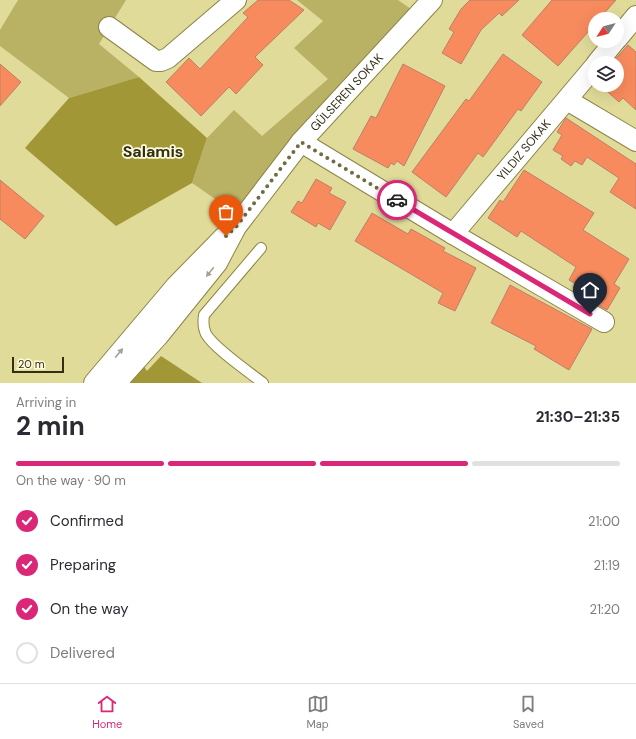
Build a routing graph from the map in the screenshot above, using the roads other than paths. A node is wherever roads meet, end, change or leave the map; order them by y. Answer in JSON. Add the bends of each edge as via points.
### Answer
{"nodes":[{"id":1,"x":236,"y":0,"type":"edge"},
{"id":2,"x":432,"y":0,"type":"edge"},
{"id":3,"x":636,"y":16,"type":"edge"},
{"id":4,"x":109,"y":27,"type":"dead end"},
{"id":5,"x":624,"y":30,"type":"edge"},
{"id":6,"x":609,"y":48,"type":"edge"},
{"id":7,"x":603,"y":56,"type":"edge"},
{"id":8,"x":588,"y":74,"type":"edge"},
{"id":9,"x":567,"y":100,"type":"junction"},
{"id":10,"x":636,"y":141,"type":"edge"},
{"id":11,"x":301,"y":142,"type":"junction"},
{"id":12,"x":236,"y":227,"type":"junction"},
{"id":13,"x":453,"y":234,"type":"junction"},
{"id":14,"x":261,"y":248,"type":"dead end"},
{"id":15,"x":604,"y":322,"type":"dead end"},
{"id":16,"x":94,"y":383,"type":"edge"},
{"id":17,"x":116,"y":383,"type":"edge"},
{"id":18,"x":263,"y":383,"type":"edge"}],
"edges":[{"from":1,"to":4,"type":"street","via":[[168,58],[161,61],[156,61]]},
{"from":2,"to":11,"type":"street","name":"GÜLSEREN SOKAK"},
{"from":3,"to":5,"type":"street"},
{"from":6,"to":7,"type":"street"},
{"from":8,"to":9,"type":"street"},
{"from":9,"to":10,"type":"street"},
{"from":9,"to":13,"type":"street"},
{"from":11,"to":12,"type":"street","name":"GÜLSEREN SOKAK"},
{"from":11,"to":13,"type":"street"},
{"from":16,"to":12,"type":"street","one_way":true,"via":[[176,286]]},
{"from":12,"to":17,"type":"street","one_way":true,"via":[[217,263]]},
{"from":13,"to":15,"type":"street"},
{"from":14,"to":18,"type":"lane","via":[[204,315],[203,325],[206,334],[214,342]]}]}
